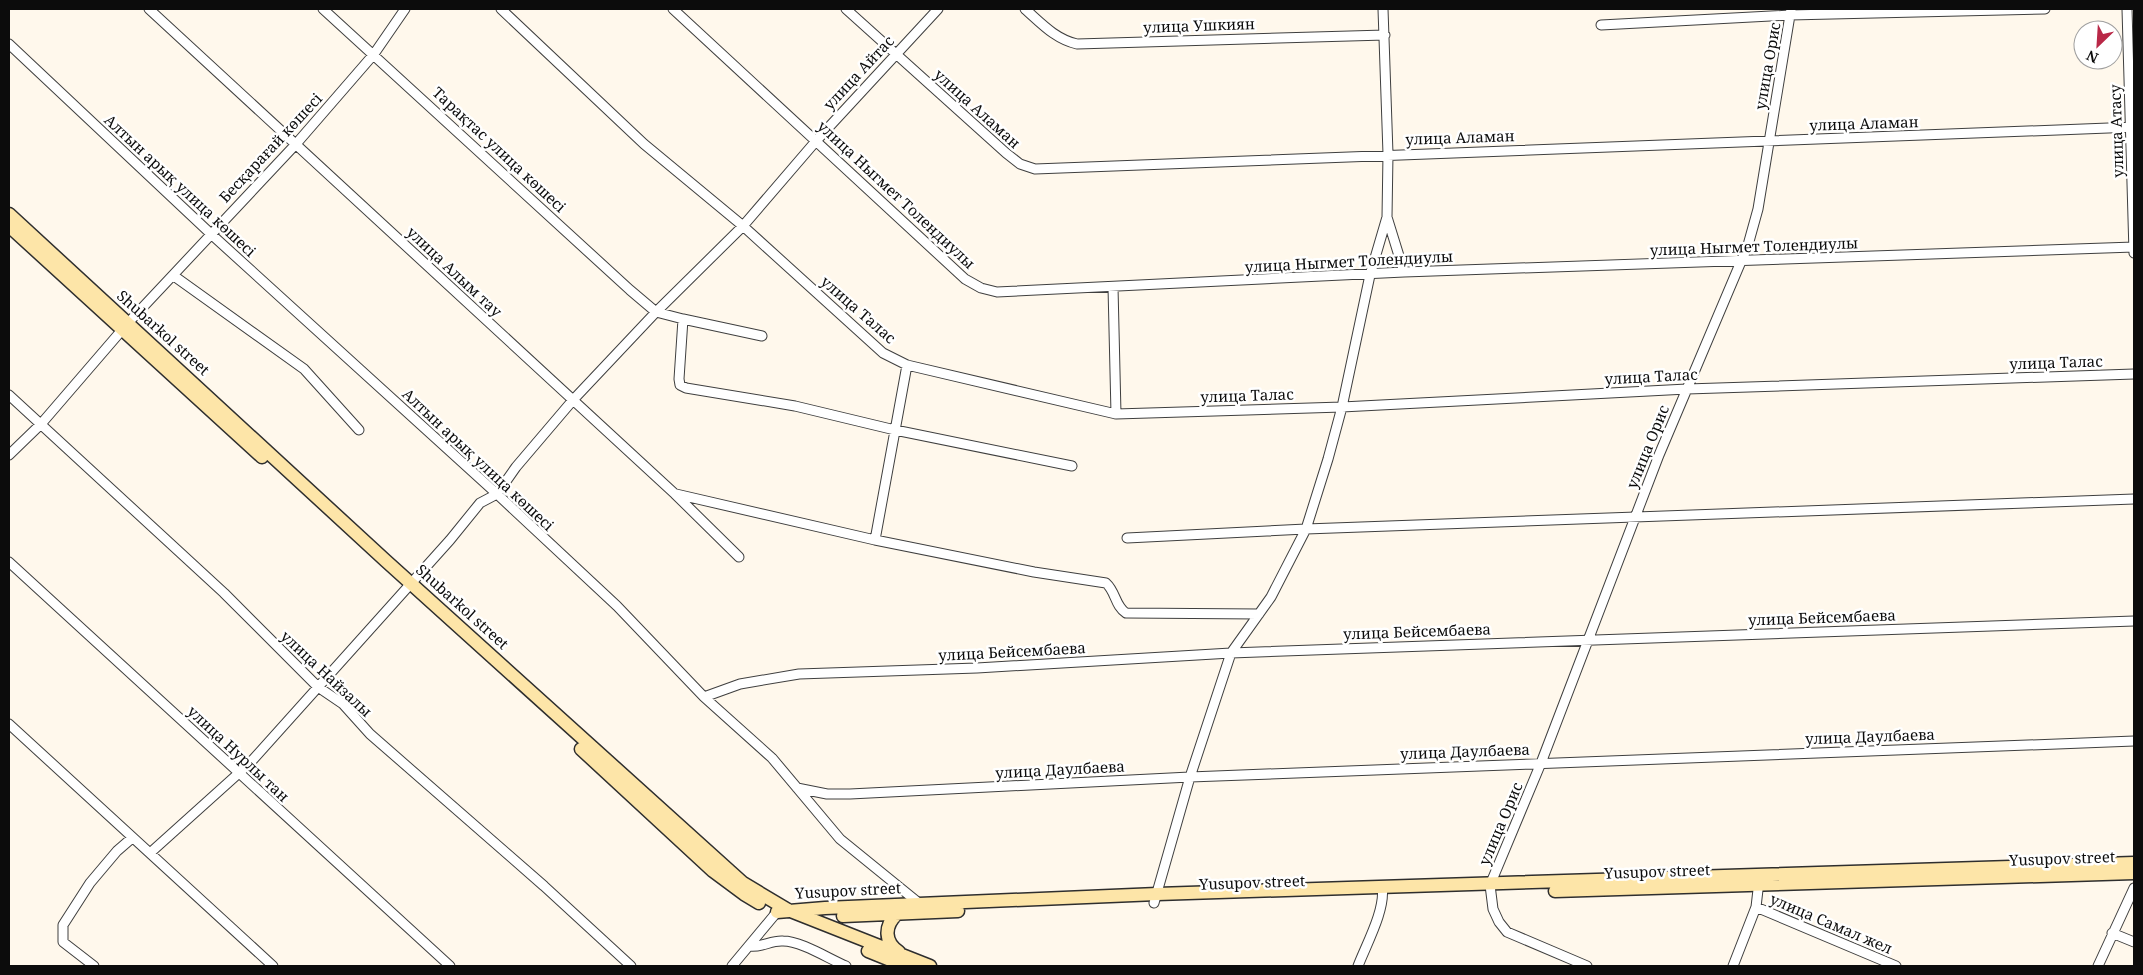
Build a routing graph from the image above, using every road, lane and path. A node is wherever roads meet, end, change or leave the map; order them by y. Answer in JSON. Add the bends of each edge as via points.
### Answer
{"nodes":[{"id":1,"x":149,"y":9,"type":"edge"},
{"id":2,"x":323,"y":9,"type":"edge"},
{"id":3,"x":405,"y":9,"type":"edge"},
{"id":4,"x":501,"y":9,"type":"edge"},
{"id":5,"x":673,"y":9,"type":"edge"},
{"id":6,"x":846,"y":9,"type":"edge"},
{"id":7,"x":938,"y":9,"type":"edge"},
{"id":8,"x":1025,"y":9,"type":"edge"},
{"id":9,"x":1383,"y":9,"type":"edge"},
{"id":10,"x":2045,"y":9,"type":"edge"},
{"id":11,"x":2127,"y":9,"type":"edge"},
{"id":12,"x":1791,"y":12,"type":"edge"},
{"id":13,"x":1601,"y":25,"type":"dead end"},
{"id":14,"x":1385,"y":35,"type":"junction"},
{"id":15,"x":9,"y":44,"type":"edge"},
{"id":16,"x":374,"y":54,"type":"junction"},
{"id":17,"x":895,"y":54,"type":"junction"},
{"id":18,"x":2132,"y":127,"type":"edge"},
{"id":19,"x":816,"y":141,"type":"junction"},
{"id":20,"x":1769,"y":142,"type":"junction"},
{"id":21,"x":296,"y":144,"type":"junction"},
{"id":22,"x":1388,"y":154,"type":"junction"},
{"id":23,"x":9,"y":214,"type":"edge"},
{"id":24,"x":1387,"y":217,"type":"junction"},
{"id":25,"x":9,"y":226,"type":"edge"},
{"id":26,"x":743,"y":226,"type":"junction"},
{"id":27,"x":211,"y":234,"type":"junction"},
{"id":28,"x":2134,"y":247,"type":"edge"},
{"id":29,"x":2134,"y":253,"type":"edge"},
{"id":30,"x":1742,"y":261,"type":"junction"},
{"id":31,"x":1404,"y":272,"type":"junction"},
{"id":32,"x":1370,"y":275,"type":"junction"},
{"id":33,"x":174,"y":276,"type":"junction"},
{"id":34,"x":1113,"y":287,"type":"junction"},
{"id":35,"x":656,"y":312,"type":"junction"},
{"id":36,"x":683,"y":319,"type":"junction"},
{"id":37,"x":125,"y":327,"type":"junction"},
{"id":38,"x":762,"y":336,"type":"dead end"},
{"id":39,"x":907,"y":366,"type":"junction"},
{"id":40,"x":2134,"y":374,"type":"edge"},
{"id":41,"x":1687,"y":389,"type":"junction"},
{"id":42,"x":9,"y":395,"type":"edge"},
{"id":43,"x":573,"y":400,"type":"junction"},
{"id":44,"x":1342,"y":407,"type":"junction"},
{"id":45,"x":1116,"y":414,"type":"junction"},
{"id":46,"x":40,"y":424,"type":"junction"},
{"id":47,"x":359,"y":430,"type":"dead end"},
{"id":48,"x":895,"y":430,"type":"junction"},
{"id":49,"x":9,"y":455,"type":"edge"},
{"id":50,"x":1072,"y":466,"type":"dead end"},
{"id":51,"x":497,"y":494,"type":"junction"},
{"id":52,"x":674,"y":494,"type":"junction"},
{"id":53,"x":2134,"y":498,"type":"edge"},
{"id":54,"x":1636,"y":516,"type":"junction"},
{"id":55,"x":1306,"y":529,"type":"junction"},
{"id":56,"x":1127,"y":538,"type":"dead end"},
{"id":57,"x":876,"y":540,"type":"junction"},
{"id":58,"x":740,"y":557,"type":"dead end"},
{"id":59,"x":9,"y":562,"type":"edge"},
{"id":60,"x":409,"y":586,"type":"junction"},
{"id":61,"x":1259,"y":614,"type":"junction"},
{"id":62,"x":2134,"y":621,"type":"edge"},
{"id":63,"x":1588,"y":640,"type":"junction"},
{"id":64,"x":1231,"y":653,"type":"junction"},
{"id":65,"x":318,"y":687,"type":"junction"},
{"id":66,"x":704,"y":697,"type":"junction"},
{"id":67,"x":9,"y":724,"type":"edge"},
{"id":68,"x":2134,"y":741,"type":"edge"},
{"id":69,"x":1541,"y":763,"type":"junction"},
{"id":70,"x":238,"y":773,"type":"junction"},
{"id":71,"x":1190,"y":777,"type":"junction"},
{"id":72,"x":797,"y":788,"type":"junction"},
{"id":73,"x":132,"y":838,"type":"junction"},
{"id":74,"x":150,"y":853,"type":"junction"},
{"id":75,"x":2134,"y":863,"type":"edge"},
{"id":76,"x":2134,"y":873,"type":"edge"},
{"id":77,"x":1760,"y":879,"type":"junction"},
{"id":78,"x":2134,"y":888,"type":"edge"},
{"id":79,"x":1490,"y":889,"type":"junction"},
{"id":80,"x":1383,"y":891,"type":"junction"},
{"id":81,"x":1155,"y":898,"type":"junction"},
{"id":82,"x":920,"y":904,"type":"junction"},
{"id":83,"x":1756,"y":907,"type":"junction"},
{"id":84,"x":783,"y":911,"type":"junction"},
{"id":85,"x":897,"y":914,"type":"junction"},
{"id":86,"x":2112,"y":933,"type":"junction"},
{"id":87,"x":2134,"y":942,"type":"edge"},
{"id":88,"x":749,"y":946,"type":"junction"},
{"id":89,"x":906,"y":962,"type":"edge"},
{"id":90,"x":94,"y":966,"type":"edge"},
{"id":91,"x":273,"y":966,"type":"edge"},
{"id":92,"x":450,"y":966,"type":"edge"},
{"id":93,"x":631,"y":966,"type":"edge"},
{"id":94,"x":732,"y":966,"type":"edge"},
{"id":95,"x":846,"y":966,"type":"edge"},
{"id":96,"x":930,"y":966,"type":"edge"},
{"id":97,"x":1358,"y":966,"type":"edge"},
{"id":98,"x":1587,"y":966,"type":"edge"},
{"id":99,"x":1733,"y":966,"type":"edge"},
{"id":100,"x":1896,"y":966,"type":"edge"},
{"id":101,"x":2098,"y":966,"type":"edge"}],
"edges":[{"from":1,"to":21,"type":"street","name":"улица Алым тау"},
{"from":2,"to":16,"type":"street","name":"Тарақтас улица көшесі"},
{"from":3,"to":16,"type":"street","name":"Бесқарағай көшесі"},
{"from":4,"to":26,"type":"street","name":"улица Талас","via":[[644,144]]},
{"from":5,"to":19,"type":"street","name":"улица Ныгмет Толендиулы"},
{"from":6,"to":17,"type":"street","name":"улица Аламан"},
{"from":7,"to":17,"type":"street","name":"улица Айтас"},
{"from":8,"to":14,"type":"street","name":"улица Ушкиян","via":[[1056,36],[1077,44]]},
{"from":9,"to":14,"type":"street"},
{"from":10,"to":12,"type":"street"},
{"from":11,"to":18,"type":"street","name":"улица Атасу"},
{"from":12,"to":13,"type":"street"},
{"from":12,"to":20,"type":"street","name":"улица Орис"},
{"from":14,"to":22,"type":"street"},
{"from":15,"to":27,"type":"street","name":"Алтын арық улица көшесі"},
{"from":16,"to":21,"type":"street","name":"Бесқарағай көшесі"},
{"from":16,"to":35,"type":"street","name":"Тарақтас улица көшесі"},
{"from":17,"to":19,"type":"street","name":"улица Айтас"},
{"from":17,"to":22,"type":"street","name":"улица Аламан","via":[[1013,159],[1035,169]]},
{"from":18,"to":20,"type":"street","name":"улица Аламан"},
{"from":18,"to":28,"type":"street","name":"улица Атасу"},
{"from":19,"to":26,"type":"street","name":"улица Айтас"},
{"from":19,"to":34,"type":"street","name":"улица Ныгмет Толендиулы","via":[[965,279],[981,288],[996,292]]},
{"from":20,"to":22,"type":"street","name":"улица Аламан"},
{"from":20,"to":30,"type":"street","name":"улица Орис","via":[[1758,209]]},
{"from":21,"to":27,"type":"street","name":"Бесқарағай көшесі"},
{"from":21,"to":43,"type":"street","name":"улица Алым тау"},
{"from":22,"to":24,"type":"street"},
{"from":23,"to":37,"type":"street","name":"Shubarkol street"},
{"from":24,"to":31,"type":"street"},
{"from":24,"to":32,"type":"street"},
{"from":25,"to":37,"type":"street","name":"Shubarkol street"},
{"from":26,"to":35,"type":"street","name":"улица Айтас"},
{"from":26,"to":39,"type":"street","name":"улица Талас","via":[[883,353]]},
{"from":27,"to":33,"type":"street","name":"Бесқарағай көшесі"},
{"from":27,"to":51,"type":"street","name":"Алтын арық улица көшесі"},
{"from":28,"to":29,"type":"street","name":"улица Атасу"},
{"from":28,"to":30,"type":"street","name":"улица Ныгмет Толендиулы"},
{"from":30,"to":31,"type":"street","name":"улица Ныгмет Толендиулы"},
{"from":30,"to":41,"type":"street","name":"улица Орис"},
{"from":31,"to":32,"type":"street","name":"улица Ныгмет Толендиулы"},
{"from":32,"to":34,"type":"street","name":"улица Ныгмет Толендиулы"},
{"from":32,"to":44,"type":"street"},
{"from":33,"to":37,"type":"street","name":"Бесқарағай көшесі"},
{"from":33,"to":47,"type":"street","via":[[304,369]]},
{"from":34,"to":45,"type":"street"},
{"from":35,"to":36,"type":"street"},
{"from":35,"to":43,"type":"street","name":"улица Айтас"},
{"from":36,"to":38,"type":"street"},
{"from":36,"to":48,"type":"street","via":[[680,385],[795,406]]},
{"from":37,"to":46,"type":"street","name":"Бесқарағай көшесі"},
{"from":37,"to":60,"type":"street","name":"Shubarkol street"},
{"from":39,"to":45,"type":"street","name":"улица Талас"},
{"from":39,"to":48,"type":"street"},
{"from":40,"to":41,"type":"street","name":"улица Талас"},
{"from":41,"to":44,"type":"street","name":"улица Талас"},
{"from":41,"to":54,"type":"street","name":"улица Орис"},
{"from":42,"to":46,"type":"street","name":"улица Найзалы"},
{"from":43,"to":51,"type":"street","name":"улица Айтас"},
{"from":43,"to":52,"type":"street","name":"улица Алым тау"},
{"from":44,"to":45,"type":"street","name":"улица Талас"},
{"from":44,"to":55,"type":"street"},
{"from":46,"to":49,"type":"street","name":"Бесқарағай көшесі"},
{"from":46,"to":65,"type":"street","name":"улица Найзалы","via":[[224,593]]},
{"from":48,"to":50,"type":"street"},
{"from":48,"to":57,"type":"street"},
{"from":51,"to":60,"type":"street","via":[[480,503]]},
{"from":51,"to":66,"type":"street","name":"Алтын арық улица көшесі","via":[[617,606]]},
{"from":52,"to":57,"type":"street"},
{"from":52,"to":58,"type":"street","name":"улица Алым тау"},
{"from":53,"to":54,"type":"street"},
{"from":54,"to":55,"type":"street"},
{"from":54,"to":63,"type":"street","name":"улица Орис"},
{"from":55,"to":56,"type":"street"},
{"from":55,"to":61,"type":"street"},
{"from":57,"to":61,"type":"street","via":[[1034,572],[1106,582],[1119,608],[1126,613]]},
{"from":59,"to":70,"type":"street","name":"улица Нурлы тан"},
{"from":60,"to":65,"type":"street"},
{"from":60,"to":84,"type":"street","name":"Shubarkol street","via":[[713,871],[744,894]]},
{"from":61,"to":64,"type":"street"},
{"from":62,"to":63,"type":"street","name":"улица Бейсембаева"},
{"from":63,"to":64,"type":"street","name":"улица Бейсембаева"},
{"from":63,"to":69,"type":"street","name":"улица Орис"},
{"from":64,"to":66,"type":"street","name":"улица Бейсембаева","via":[[977,668],[798,674],[740,684]]},
{"from":64,"to":71,"type":"street"},
{"from":65,"to":70,"type":"street"},
{"from":65,"to":93,"type":"street","name":"улица Найзалы","via":[[343,704],[370,734]]},
{"from":66,"to":72,"type":"street","name":"Алтын арық улица көшесі","via":[[772,758]]},
{"from":67,"to":73,"type":"street"},
{"from":68,"to":69,"type":"street","name":"улица Даулбаева"},
{"from":69,"to":71,"type":"street","name":"улица Даулбаева"},
{"from":69,"to":79,"type":"street","name":"улица Орис"},
{"from":70,"to":74,"type":"street"},
{"from":70,"to":92,"type":"street","name":"улица Нурлы тан"},
{"from":71,"to":72,"type":"street","name":"улица Даулбаева","via":[[850,794],[827,794]]},
{"from":71,"to":81,"type":"street"},
{"from":72,"to":82,"type":"street","name":"Алтын арық улица көшесі","via":[[840,839]]},
{"from":73,"to":74,"type":"street"},
{"from":73,"to":90,"type":"street","via":[[90,882],[63,925],[63,942]]},
{"from":74,"to":91,"type":"street"},
{"from":75,"to":77,"type":"street","name":"Yusupov street"},
{"from":76,"to":77,"type":"street","name":"Yusupov street"},
{"from":77,"to":79,"type":"street","name":"Yusupov street"},
{"from":77,"to":83,"type":"street","name":"улица Самал жел"},
{"from":78,"to":86,"type":"street"},
{"from":79,"to":80,"type":"street","name":"Yusupov street"},
{"from":79,"to":98,"type":"street","via":[[1498,922],[1507,932]]},
{"from":80,"to":81,"type":"street","name":"Yusupov street"},
{"from":80,"to":97,"type":"street","via":[[1379,914]]},
{"from":81,"to":82,"type":"street","name":"Yusupov street"},
{"from":81,"to":85,"type":"street","name":"Yusupov street"},
{"from":82,"to":84,"type":"street","name":"Yusupov street"},
{"from":83,"to":99,"type":"street","name":"улица Самал жел"},
{"from":83,"to":100,"type":"street","name":"улица Самал жел"},
{"from":84,"to":85,"type":"street","name":"Yusupov street","via":[[835,916]]},
{"from":84,"to":88,"type":"street"},
{"from":84,"to":89,"type":"street","name":"Shubarkol street"},
{"from":85,"to":89,"type":"street","via":[[890,923],[887,936]]},
{"from":86,"to":87,"type":"street"},
{"from":86,"to":101,"type":"street"},
{"from":88,"to":94,"type":"street"},
{"from":88,"to":95,"type":"street","via":[[761,947],[785,940]]},
{"from":89,"to":96,"type":"street","name":"Shubarkol street"}]}
